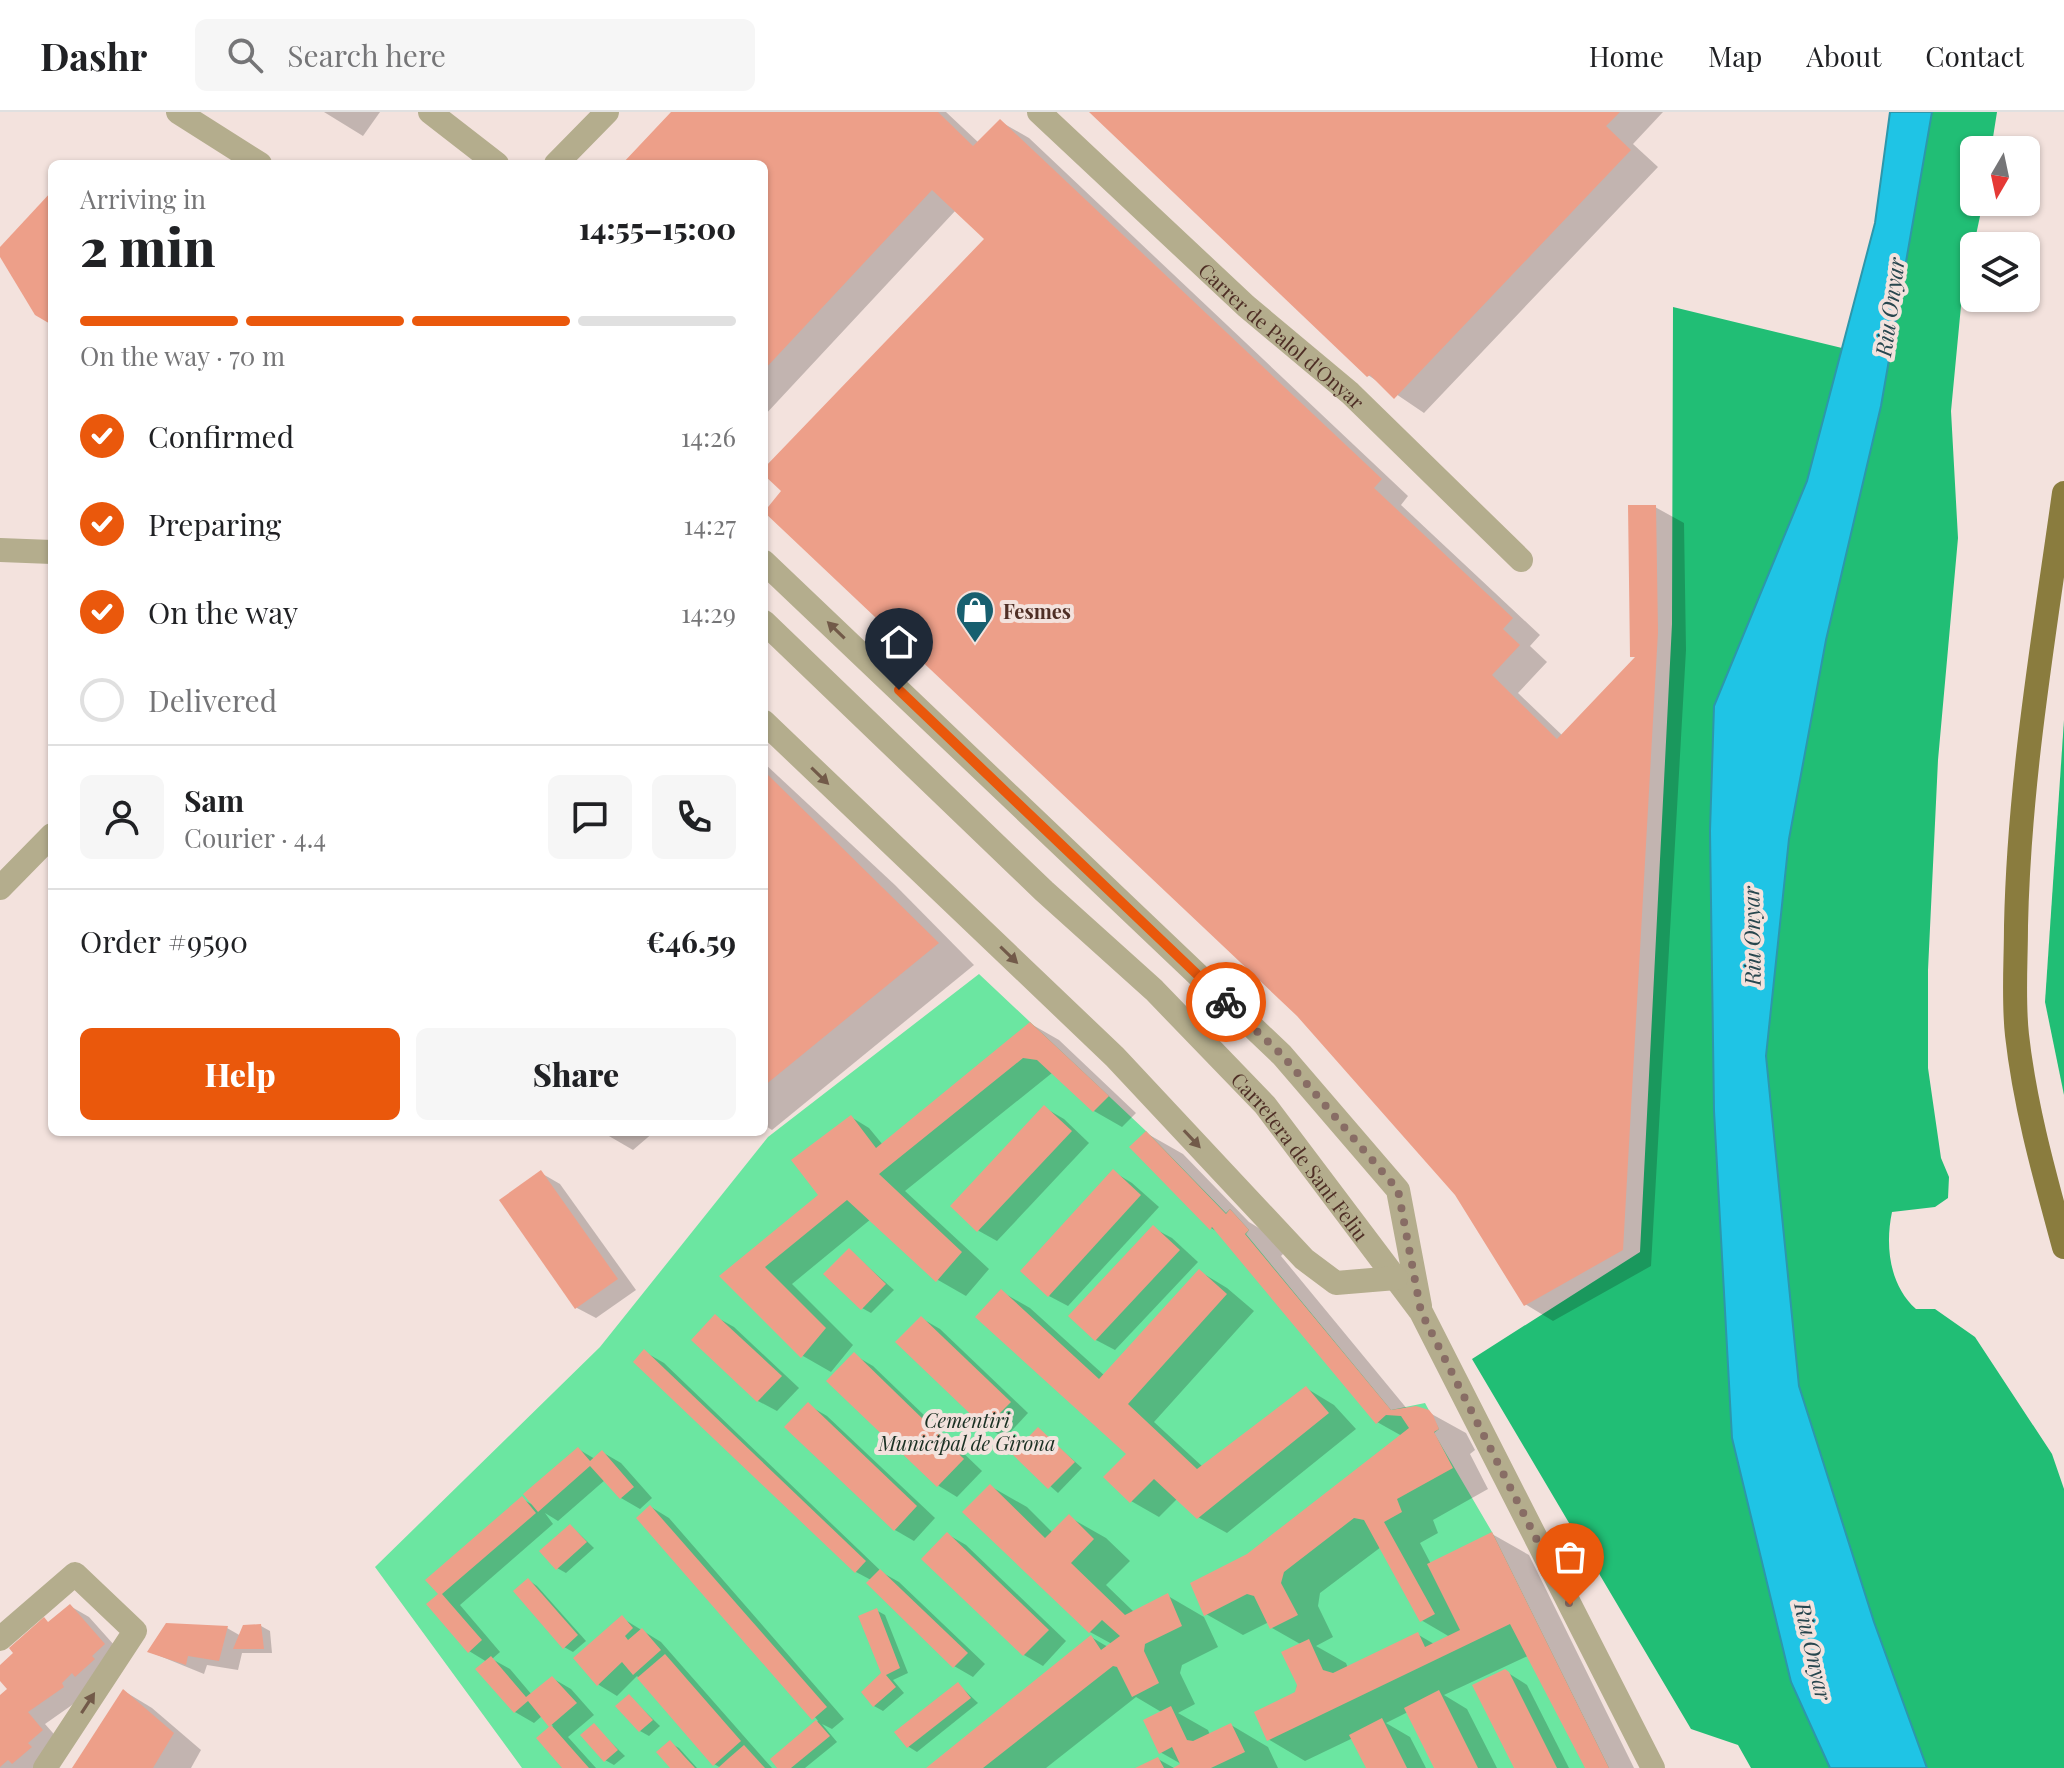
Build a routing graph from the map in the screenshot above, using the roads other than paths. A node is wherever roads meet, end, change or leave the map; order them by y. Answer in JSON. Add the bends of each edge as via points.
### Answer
{"nodes":[{"id":1,"x":430,"y":112,"type":"edge"},
{"id":2,"x":607,"y":112,"type":"edge"},
{"id":3,"x":1039,"y":112,"type":"edge"},
{"id":4,"x":191,"y":115,"type":"edge"},
{"id":5,"x":254,"y":160,"type":"edge"},
{"id":6,"x":492,"y":160,"type":"edge"},
{"id":7,"x":560,"y":160,"type":"edge"},
{"id":8,"x":2064,"y":493,"type":"edge"},
{"id":9,"x":0,"y":550,"type":"edge"},
{"id":10,"x":48,"y":552,"type":"edge"},
{"id":11,"x":1521,"y":560,"type":"dead end"},
{"id":12,"x":768,"y":566,"type":"edge"},
{"id":13,"x":768,"y":626,"type":"edge"},
{"id":14,"x":768,"y":726,"type":"edge"},
{"id":15,"x":48,"y":840,"type":"edge"},
{"id":16,"x":0,"y":888,"type":"edge"},
{"id":17,"x":2064,"y":1247,"type":"edge"},
{"id":18,"x":1396,"y":1278,"type":"junction"},
{"id":19,"x":1421,"y":1312,"type":"junction"},
{"id":20,"x":0,"y":1639,"type":"edge"},
{"id":21,"x":45,"y":1768,"type":"edge"},
{"id":22,"x":1653,"y":1768,"type":"edge"}],
"edges":[{"from":1,"to":6,"type":"street"},
{"from":2,"to":7,"type":"street"},
{"from":3,"to":11,"type":"street","name":"Carrer de Palol d'Onyar","via":[[1246,306],[1350,393]]},
{"from":4,"to":5,"type":"street"},
{"from":8,"to":17,"type":"main road","via":[[2032,720],[2017,870],[2016,968],[2017,1033],[2030,1114]]},
{"from":9,"to":10,"type":"street"},
{"from":19,"to":12,"type":"street","one_way":true,"via":[[1398,1190],[1282,1055]]},
{"from":13,"to":18,"type":"street","name":"Carretera de Sant Feliu","via":[[1154,990],[1265,1105]]},
{"from":14,"to":18,"type":"street","one_way":true,"via":[[1115,1057],[1304,1259],[1336,1283]]},
{"from":15,"to":16,"type":"street"},
{"from":18,"to":19,"type":"street","name":"Carretera de Sant Feliu"},
{"from":19,"to":22,"type":"street","name":"Carretera de Sant Feliu"},
{"from":21,"to":20,"type":"street","one_way":true,"via":[[135,1631],[75,1574]]}]}
